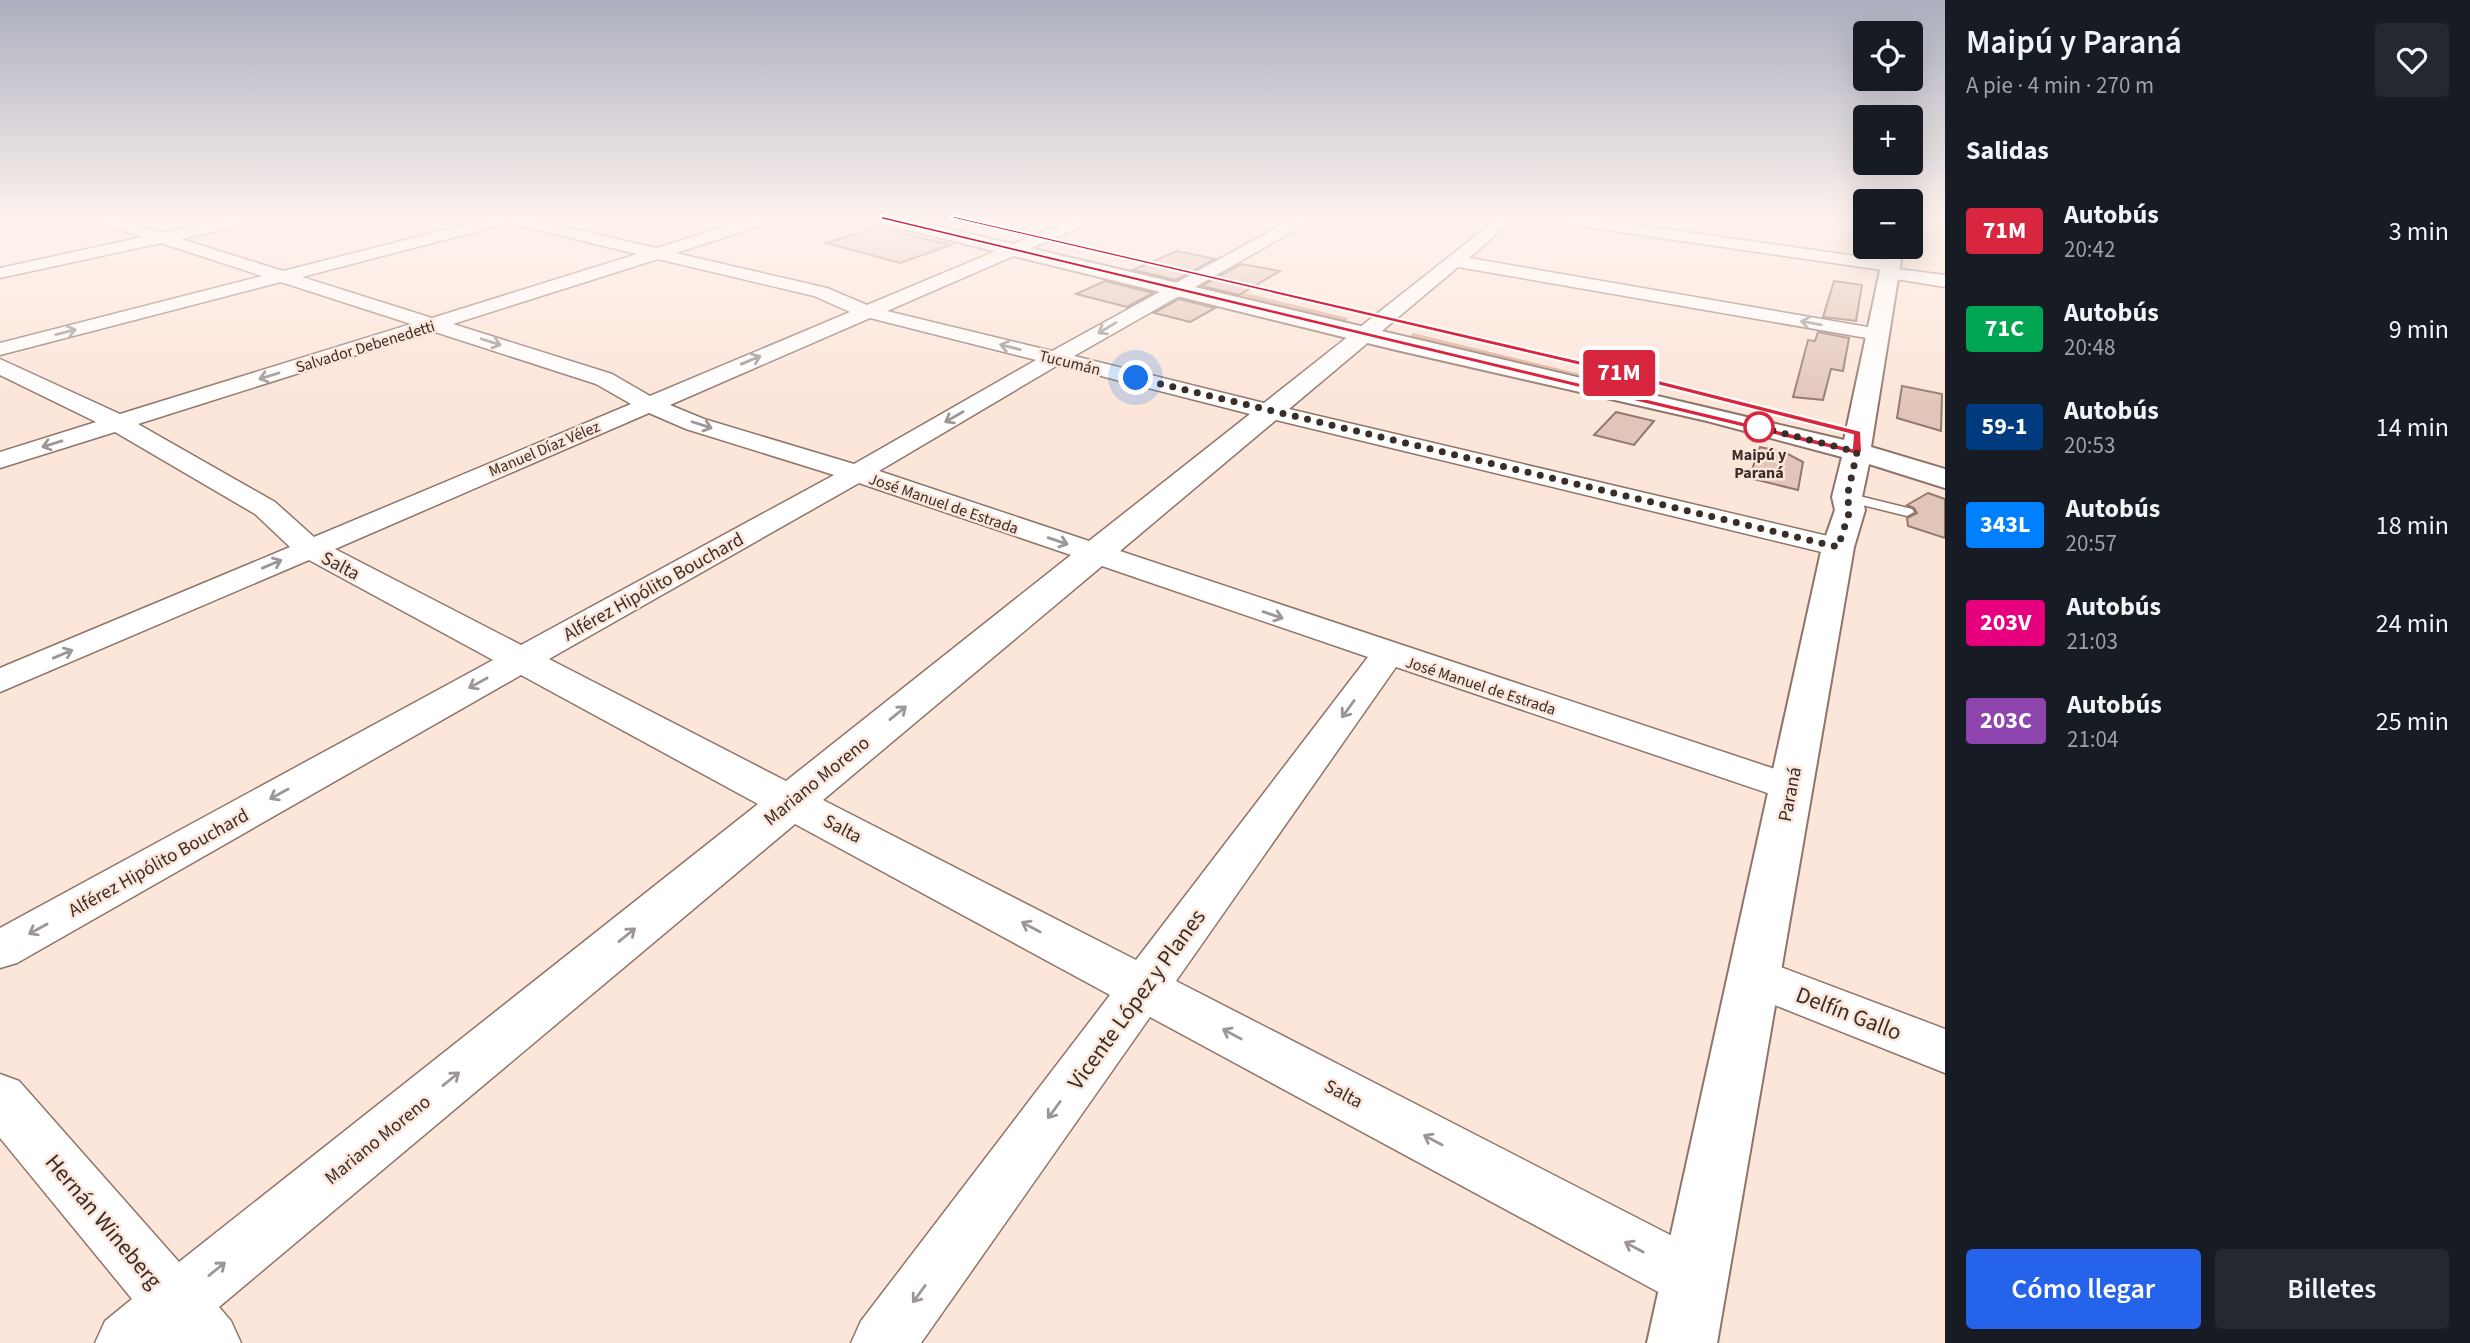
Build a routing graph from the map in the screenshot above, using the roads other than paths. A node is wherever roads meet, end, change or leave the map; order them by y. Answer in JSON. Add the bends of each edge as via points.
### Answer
{"nodes":[{"id":1,"x":262,"y":281,"type":"edge"},
{"id":2,"x":295,"y":281,"type":"edge"},
{"id":3,"x":574,"y":281,"type":"edge"},
{"id":4,"x":774,"y":281,"type":"edge"},
{"id":5,"x":940,"y":281,"type":"edge"},
{"id":6,"x":1140,"y":281,"type":"edge"},
{"id":7,"x":1191,"y":281,"type":"edge"},
{"id":8,"x":1220,"y":281,"type":"edge"},
{"id":9,"x":1430,"y":281,"type":"edge"},
{"id":10,"x":1568,"y":281,"type":"edge"},
{"id":11,"x":1888,"y":281,"type":"edge"},
{"id":12,"x":1174,"y":289,"type":"junction"},
{"id":13,"x":1296,"y":298,"type":"dead end"},
{"id":14,"x":865,"y":311,"type":"junction"},
{"id":15,"x":1385,"y":318,"type":"junction"},
{"id":16,"x":437,"y":324,"type":"junction"},
{"id":17,"x":1363,"y":324,"type":"junction"},
{"id":18,"x":1878,"y":334,"type":"junction"},
{"id":19,"x":0,"y":349,"type":"edge"},
{"id":20,"x":1056,"y":358,"type":"junction"},
{"id":21,"x":0,"y":366,"type":"edge"},
{"id":22,"x":648,"y":404,"type":"junction"},
{"id":23,"x":1269,"y":411,"type":"junction"},
{"id":24,"x":118,"y":423,"type":"junction"},
{"id":25,"x":1858,"y":442,"type":"junction"},
{"id":26,"x":1945,"y":458,"type":"edge"},
{"id":27,"x":0,"y":460,"type":"edge"},
{"id":28,"x":857,"y":473,"type":"junction"},
{"id":29,"x":1945,"y":479,"type":"edge"},
{"id":30,"x":1849,"y":504,"type":"junction"},
{"id":31,"x":1907,"y":518,"type":"dead end"},
{"id":32,"x":1838,"y":547,"type":"junction"},
{"id":33,"x":309,"y":548,"type":"junction"},
{"id":34,"x":1094,"y":554,"type":"junction"},
{"id":35,"x":1388,"y":654,"type":"junction"},
{"id":36,"x":520,"y":660,"type":"junction"},
{"id":37,"x":0,"y":681,"type":"edge"},
{"id":38,"x":1791,"y":788,"type":"junction"},
{"id":39,"x":791,"y":801,"type":"junction"},
{"id":40,"x":0,"y":950,"type":"edge"},
{"id":41,"x":1754,"y":976,"type":"junction"},
{"id":42,"x":1144,"y":987,"type":"junction"},
{"id":43,"x":1945,"y":1051,"type":"edge"},
{"id":44,"x":0,"y":1098,"type":"edge"},
{"id":45,"x":1694,"y":1279,"type":"junction"},
{"id":46,"x":192,"y":1323,"type":"edge"},
{"id":47,"x":127,"y":1343,"type":"edge"},
{"id":48,"x":883,"y":1343,"type":"edge"},
{"id":49,"x":1682,"y":1343,"type":"edge"}],
"edges":[{"from":19,"to":1,"type":"street","one_way":true},
{"from":2,"to":16,"type":"street","name":"José Manuel de Estrada"},
{"from":3,"to":16,"type":"street","name":"Salvador Debenedetti"},
{"from":4,"to":14,"type":"street","name":"Tucumán","via":[[820,292]]},
{"from":5,"to":14,"type":"street","name":"Manuel Díaz Vélez"},
{"from":6,"to":12,"type":"main road"},
{"from":7,"to":12,"type":"street","name":"Alférez Hipólito Bouchard"},
{"from":8,"to":13,"type":"main road"},
{"from":9,"to":15,"type":"street"},
{"from":18,"to":10,"type":"street","one_way":true},
{"from":11,"to":18,"type":"main road","name":"Paraná"},
{"from":12,"to":17,"type":"main road"},
{"from":12,"to":20,"type":"street","name":"Alférez Hipólito Bouchard","one_way":true},
{"from":20,"to":14,"type":"street","name":"Tucumán","one_way":true},
{"from":22,"to":14,"type":"street","name":"Manuel Díaz Vélez","one_way":true},
{"from":15,"to":17,"type":"main road"},
{"from":15,"to":25,"type":"main road"},
{"from":16,"to":22,"type":"street","name":"José Manuel de Estrada","one_way":true,"via":[[604,379]]},
{"from":16,"to":24,"type":"street","name":"Salvador Debenedetti","one_way":true},
{"from":17,"to":23,"type":"street","name":"Mariano Moreno"},
{"from":17,"to":25,"type":"main road","via":[[1764,428]]},
{"from":18,"to":25,"type":"main road","name":"Paraná"},
{"from":20,"to":23,"type":"street","name":"Tucumán"},
{"from":20,"to":28,"type":"street","name":"Alférez Hipólito Bouchard","one_way":true},
{"from":21,"to":24,"type":"street","name":"Salta"},
{"from":22,"to":28,"type":"street","name":"José Manuel de Estrada","one_way":true,"via":[[695,424]]},
{"from":22,"to":33,"type":"street","name":"Manuel Díaz Vélez"},
{"from":23,"to":32,"type":"street","name":"Tucumán"},
{"from":23,"to":34,"type":"street","name":"Mariano Moreno"},
{"from":24,"to":27,"type":"street","name":"Salvador Debenedetti","one_way":true},
{"from":24,"to":33,"type":"street","name":"Salta","via":[[265,508]]},
{"from":25,"to":26,"type":"main road"},
{"from":25,"to":29,"type":"main road"},
{"from":25,"to":30,"type":"main road","name":"Paraná"},
{"from":28,"to":34,"type":"street","name":"José Manuel de Estrada","one_way":true},
{"from":28,"to":36,"type":"street","name":"Alférez Hipólito Bouchard"},
{"from":30,"to":31,"type":"lane"},
{"from":30,"to":32,"type":"main road","name":"Paraná"},
{"from":32,"to":38,"type":"main road","name":"Paraná"},
{"from":33,"to":36,"type":"street","name":"Salta"},
{"from":37,"to":33,"type":"street","name":"Manuel Díaz Vélez","one_way":true},
{"from":34,"to":35,"type":"street","name":"José Manuel de Estrada","one_way":true},
{"from":39,"to":34,"type":"street","name":"Mariano Moreno","one_way":true},
{"from":35,"to":38,"type":"street","name":"José Manuel de Estrada"},
{"from":35,"to":42,"type":"street","name":"Vicente López y Planes","one_way":true},
{"from":36,"to":39,"type":"street","name":"Salta"},
{"from":36,"to":40,"type":"street","name":"Alférez Hipólito Bouchard","one_way":true},
{"from":38,"to":41,"type":"main road","name":"Paraná"},
{"from":42,"to":39,"type":"street","name":"Salta","one_way":true},
{"from":46,"to":39,"type":"street","name":"Mariano Moreno","one_way":true},
{"from":41,"to":43,"type":"street","name":"Delfín Gallo"},
{"from":41,"to":45,"type":"main road","name":"Paraná"},
{"from":45,"to":42,"type":"street","name":"Salta","one_way":true},
{"from":42,"to":48,"type":"street","name":"Vicente López y Planes","one_way":true},
{"from":44,"to":46,"type":"street","name":"Hernán Wineberg"},
{"from":45,"to":49,"type":"main road","name":"Paraná"},
{"from":46,"to":47,"type":"street","name":"Mariano Moreno"}]}
